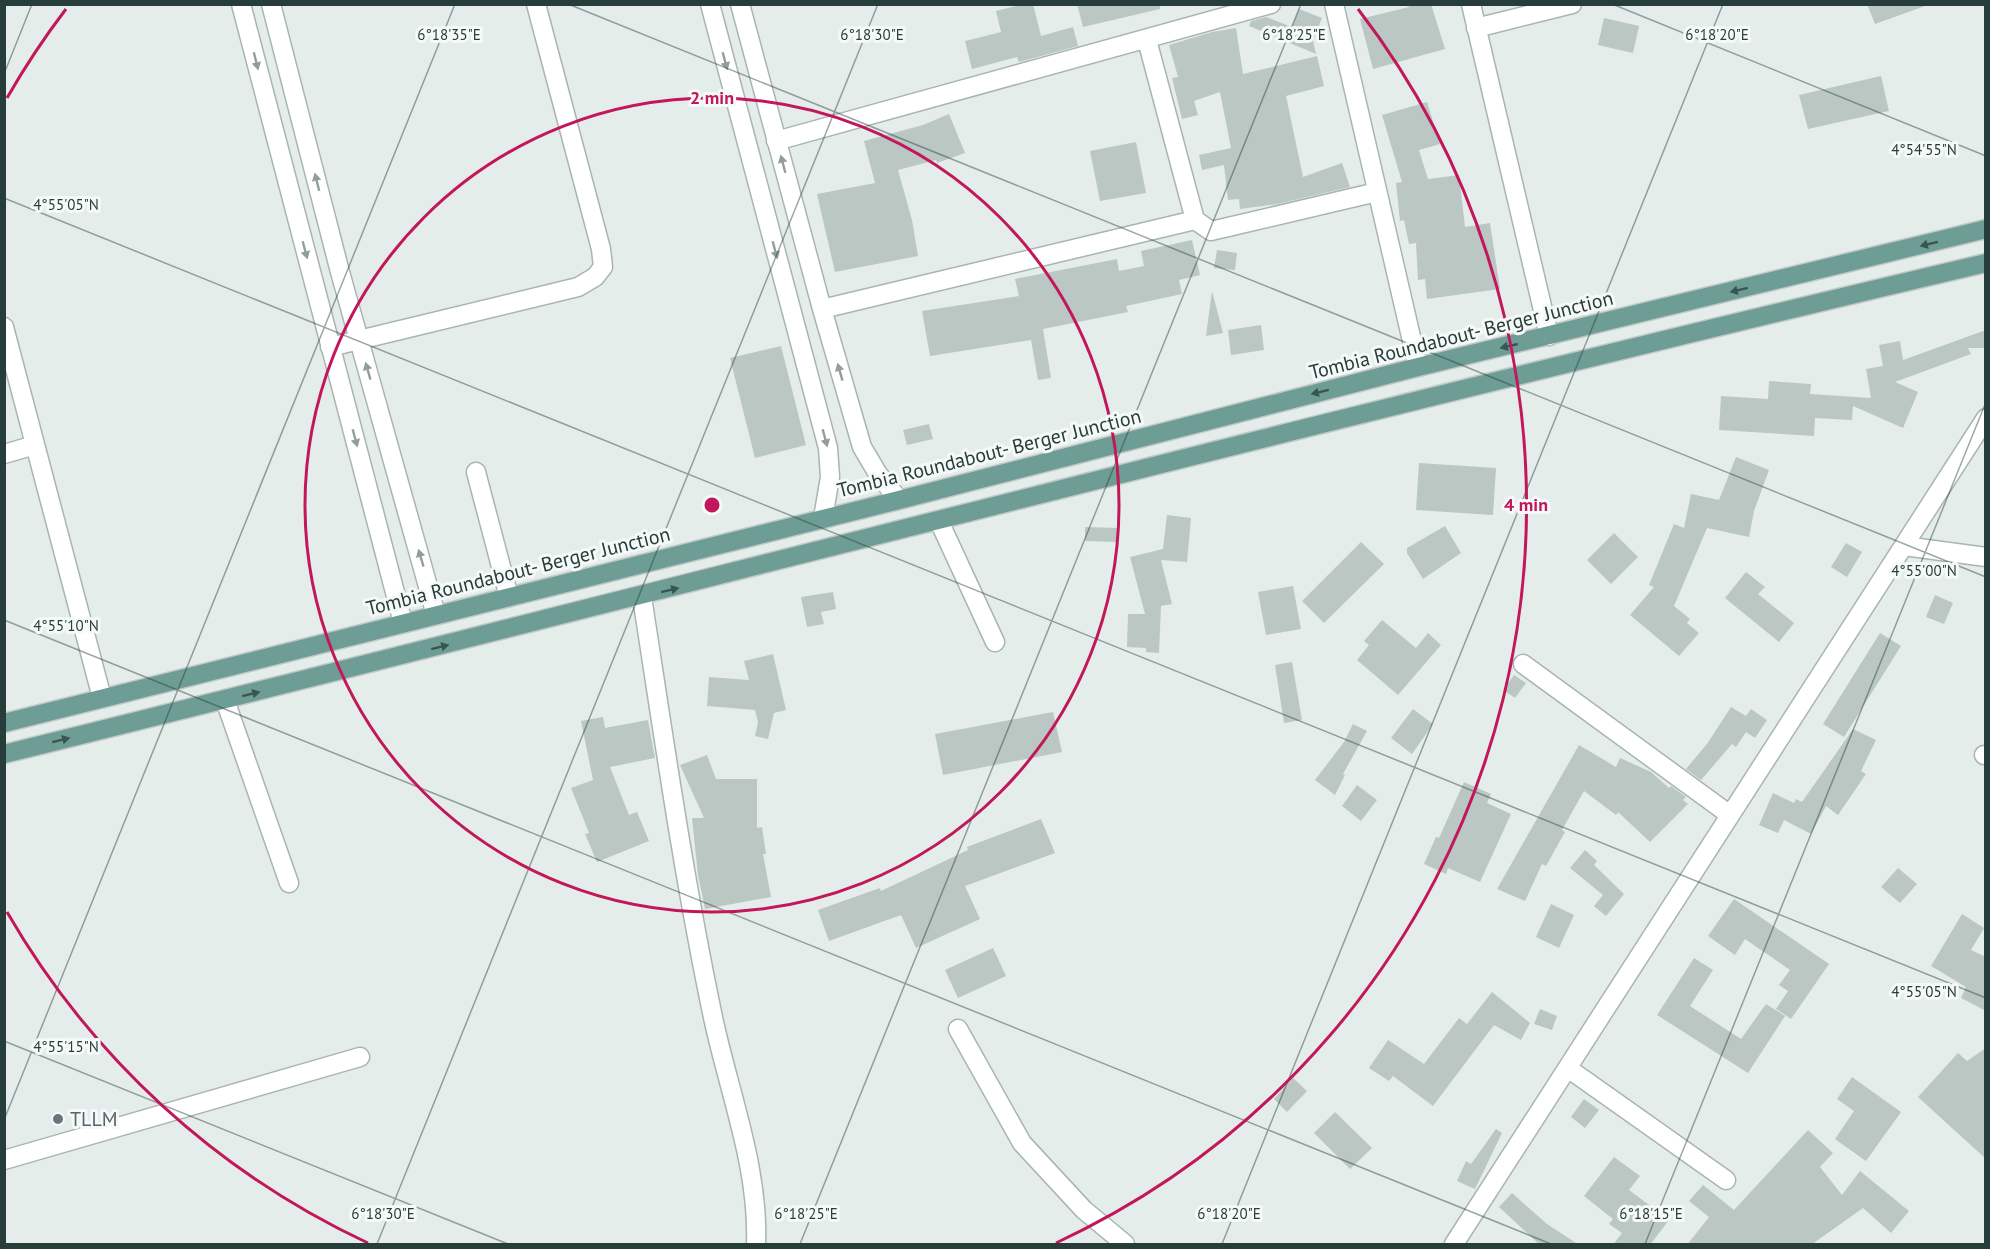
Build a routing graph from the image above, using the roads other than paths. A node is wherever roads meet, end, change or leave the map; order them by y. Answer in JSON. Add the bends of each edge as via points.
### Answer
{"nodes":[{"id":1,"x":241,"y":4,"type":"edge"},
{"id":2,"x":271,"y":4,"type":"edge"},
{"id":3,"x":536,"y":4,"type":"edge"},
{"id":4,"x":710,"y":4,"type":"edge"},
{"id":5,"x":740,"y":4,"type":"edge"},
{"id":6,"x":1271,"y":4,"type":"edge"},
{"id":7,"x":1334,"y":4,"type":"edge"},
{"id":8,"x":1471,"y":4,"type":"edge"},
{"id":9,"x":1572,"y":4,"type":"edge"},
{"id":10,"x":1476,"y":28,"type":"junction"},
{"id":11,"x":1146,"y":40,"type":"junction"},
{"id":12,"x":776,"y":141,"type":"junction"},
{"id":13,"x":1377,"y":192,"type":"junction"},
{"id":14,"x":1195,"y":219,"type":"junction"},
{"id":15,"x":1986,"y":229,"type":"edge"},
{"id":16,"x":1986,"y":263,"type":"edge"},
{"id":17,"x":822,"y":309,"type":"junction"},
{"id":18,"x":4,"y":327,"type":"edge"},
{"id":19,"x":1549,"y":336,"type":"junction"},
{"id":20,"x":359,"y":340,"type":"junction"},
{"id":21,"x":330,"y":348,"type":"junction"},
{"id":22,"x":1418,"y":367,"type":"junction"},
{"id":23,"x":1986,"y":418,"type":"edge"},
{"id":24,"x":35,"y":445,"type":"junction"},
{"id":25,"x":4,"y":454,"type":"edge"},
{"id":26,"x":476,"y":472,"type":"dead end"},
{"id":27,"x":899,"y":500,"type":"junction"},
{"id":28,"x":823,"y":518,"type":"junction"},
{"id":29,"x":939,"y":521,"type":"junction"},
{"id":30,"x":1904,"y":546,"type":"junction"},
{"id":31,"x":1986,"y":557,"type":"edge"},
{"id":32,"x":509,"y":597,"type":"junction"},
{"id":33,"x":642,"y":597,"type":"junction"},
{"id":34,"x":436,"y":615,"type":"junction"},
{"id":35,"x":404,"y":623,"type":"junction"},
{"id":36,"x":995,"y":642,"type":"dead end"},
{"id":37,"x":1523,"y":663,"type":"dead end"},
{"id":38,"x":102,"y":698,"type":"junction"},
{"id":39,"x":225,"y":700,"type":"junction"},
{"id":40,"x":4,"y":723,"type":"edge"},
{"id":41,"x":4,"y":754,"type":"edge"},
{"id":42,"x":1730,"y":815,"type":"junction"},
{"id":43,"x":289,"y":884,"type":"dead end"},
{"id":44,"x":958,"y":1029,"type":"dead end"},
{"id":45,"x":360,"y":1057,"type":"dead end"},
{"id":46,"x":1569,"y":1069,"type":"junction"},
{"id":47,"x":4,"y":1160,"type":"edge"},
{"id":48,"x":1726,"y":1180,"type":"dead end"},
{"id":49,"x":756,"y":1245,"type":"edge"},
{"id":50,"x":1125,"y":1245,"type":"edge"},
{"id":51,"x":1454,"y":1245,"type":"edge"}],
"edges":[{"from":1,"to":21,"type":"street","one_way":true},
{"from":20,"to":2,"type":"street","one_way":true},
{"from":3,"to":20,"type":"street","via":[[603,267],[578,287]]},
{"from":4,"to":28,"type":"street","one_way":true,"via":[[828,448],[830,477]]},
{"from":5,"to":12,"type":"street"},
{"from":6,"to":11,"type":"street"},
{"from":7,"to":13,"type":"street"},
{"from":8,"to":10,"type":"street"},
{"from":9,"to":10,"type":"street"},
{"from":10,"to":19,"type":"street"},
{"from":11,"to":12,"type":"street"},
{"from":11,"to":14,"type":"street"},
{"from":17,"to":12,"type":"street","one_way":true},
{"from":13,"to":14,"type":"street","via":[[1211,231]]},
{"from":13,"to":22,"type":"street"},
{"from":14,"to":17,"type":"street"},
{"from":15,"to":19,"type":"main road","name":"Tombia Roundabout- Berger Junction","one_way":true},
{"from":16,"to":29,"type":"main road","via":[[1561,363]]},
{"from":27,"to":17,"type":"street","one_way":true,"via":[[862,447]]},
{"from":18,"to":24,"type":"street"},
{"from":19,"to":22,"type":"main road","name":"Tombia Roundabout- Berger Junction","one_way":true},
{"from":20,"to":21,"type":"street"},
{"from":34,"to":20,"type":"street","one_way":true},
{"from":21,"to":35,"type":"street","one_way":true},
{"from":22,"to":27,"type":"main road","name":"Tombia Roundabout- Berger Junction","one_way":true},
{"from":23,"to":30,"type":"street"},
{"from":24,"to":25,"type":"street"},
{"from":24,"to":38,"type":"street"},
{"from":26,"to":32,"type":"street"},
{"from":27,"to":28,"type":"main road","name":"Tombia Roundabout- Berger Junction"},
{"from":28,"to":32,"type":"main road","name":"Tombia Roundabout- Berger Junction"},
{"from":33,"to":29,"type":"main road","one_way":true},
{"from":29,"to":36,"type":"street"},
{"from":30,"to":31,"type":"street"},
{"from":30,"to":42,"type":"street"},
{"from":32,"to":34,"type":"main road","name":"Tombia Roundabout- Berger Junction"},
{"from":39,"to":33,"type":"main road","one_way":true},
{"from":33,"to":49,"type":"street","via":[[678,829],[714,1022],[752,1175]]},
{"from":34,"to":35,"type":"main road","name":"Tombia Roundabout- Berger Junction"},
{"from":35,"to":38,"type":"main road","name":"Tombia Roundabout- Berger Junction"},
{"from":37,"to":42,"type":"street"},
{"from":38,"to":40,"type":"main road","name":"Tombia Roundabout- Berger Junction"},
{"from":41,"to":39,"type":"main road","one_way":true},
{"from":39,"to":43,"type":"street"},
{"from":42,"to":46,"type":"street"},
{"from":44,"to":50,"type":"street","via":[[1022,1143],[1084,1210]]},
{"from":45,"to":47,"type":"street"},
{"from":46,"to":48,"type":"street"},
{"from":46,"to":51,"type":"street"}]}
